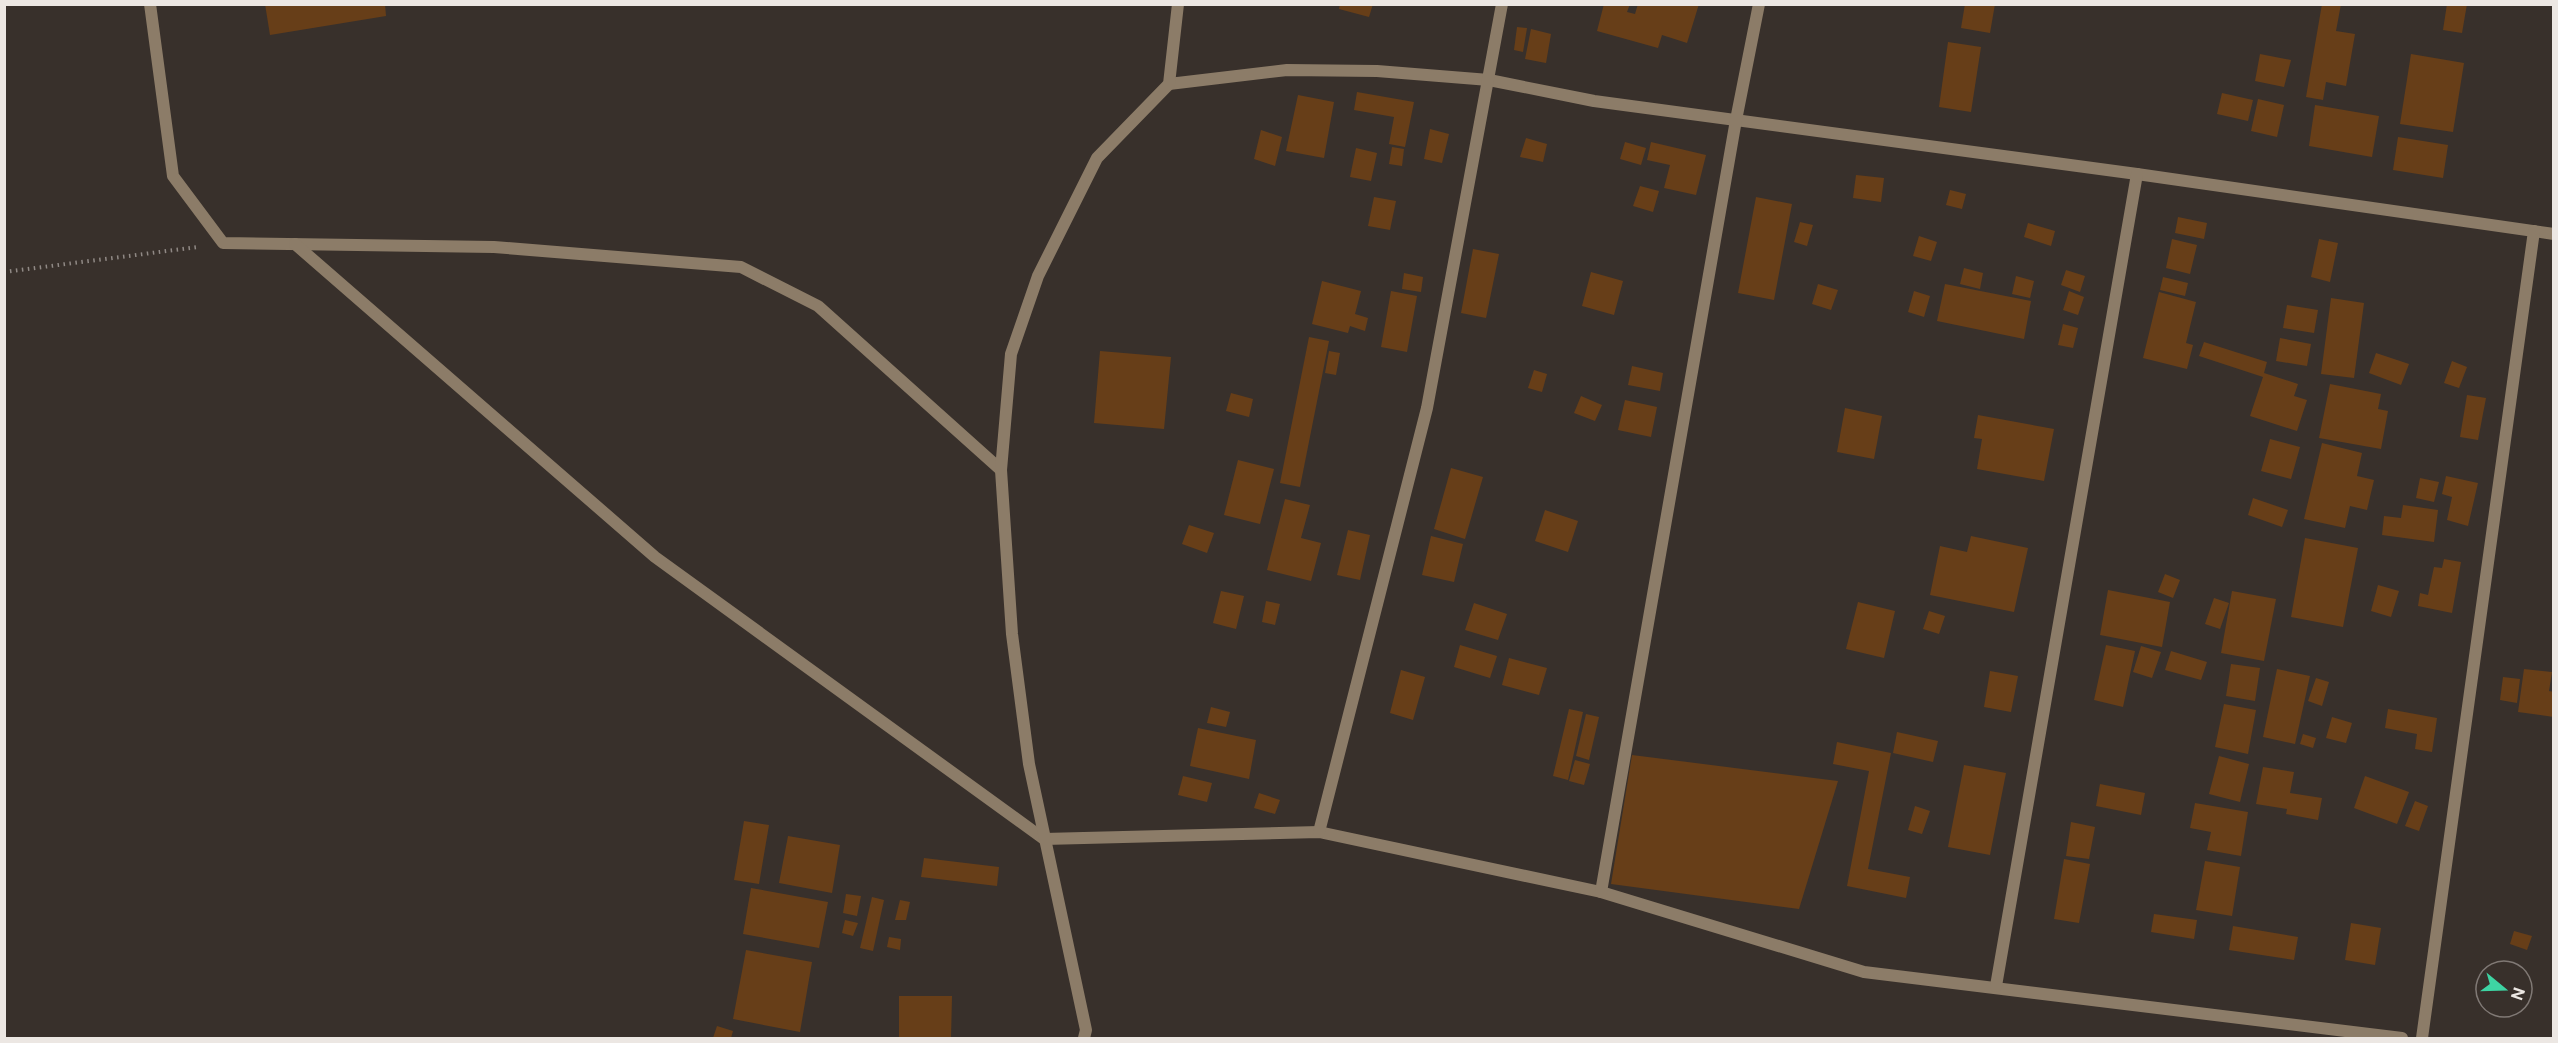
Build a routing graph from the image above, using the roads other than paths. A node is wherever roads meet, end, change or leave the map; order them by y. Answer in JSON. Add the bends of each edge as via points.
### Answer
{"nodes":[{"id":1,"x":150,"y":4,"type":"edge"},
{"id":2,"x":1178,"y":4,"type":"edge"},
{"id":3,"x":1502,"y":4,"type":"edge"},
{"id":4,"x":1759,"y":4,"type":"edge"},
{"id":5,"x":1489,"y":80,"type":"junction"},
{"id":6,"x":1169,"y":84,"type":"junction"},
{"id":7,"x":1736,"y":120,"type":"junction"},
{"id":8,"x":2137,"y":174,"type":"junction"},
{"id":9,"x":2534,"y":231,"type":"junction"},
{"id":10,"x":2553,"y":234,"type":"edge"},
{"id":11,"x":295,"y":244,"type":"junction"},
{"id":12,"x":1001,"y":470,"type":"junction"},
{"id":13,"x":1319,"y":832,"type":"junction"},
{"id":14,"x":1044,"y":839,"type":"junction"},
{"id":15,"x":1601,"y":892,"type":"junction"},
{"id":16,"x":1996,"y":986,"type":"junction"},
{"id":17,"x":1084,"y":1038,"type":"edge"},
{"id":18,"x":2402,"y":1038,"type":"edge"},
{"id":19,"x":2422,"y":1038,"type":"edge"}],
"edges":[{"from":1,"to":11,"type":"street","via":[[173,177],[223,243]]},
{"from":2,"to":6,"type":"street"},
{"from":3,"to":5,"type":"street"},
{"from":4,"to":7,"type":"street"},
{"from":5,"to":6,"type":"street","via":[[1377,71],[1287,70]]},
{"from":5,"to":7,"type":"street"},
{"from":5,"to":13,"type":"street","via":[[1427,408]]},
{"from":6,"to":12,"type":"street","via":[[1097,159],[1038,276],[1011,354]]},
{"from":7,"to":8,"type":"street"},
{"from":7,"to":15,"type":"street"},
{"from":8,"to":9,"type":"street"},
{"from":8,"to":16,"type":"street"},
{"from":9,"to":10,"type":"street"},
{"from":9,"to":19,"type":"street"},
{"from":11,"to":12,"type":"street","via":[[494,247],[741,267],[818,306]]},
{"from":11,"to":14,"type":"street","via":[[655,557]]},
{"from":12,"to":14,"type":"street","via":[[1012,634],[1029,764]]},
{"from":13,"to":14,"type":"street"},
{"from":13,"to":15,"type":"street"},
{"from":14,"to":17,"type":"street","via":[[1086,1030]]},
{"from":15,"to":16,"type":"street","via":[[1864,972]]},
{"from":16,"to":18,"type":"street"}]}
